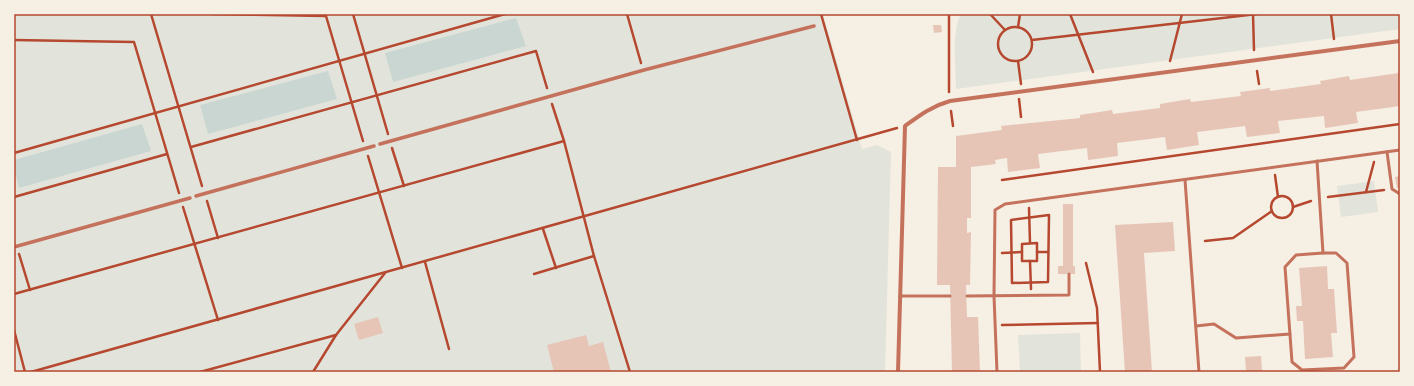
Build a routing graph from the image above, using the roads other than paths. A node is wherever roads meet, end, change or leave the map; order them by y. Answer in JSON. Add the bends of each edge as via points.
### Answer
{"nodes":[{"id":1,"x":814,"y":26,"type":"dead end"},
{"id":2,"x":1400,"y":40,"type":"edge"},
{"id":3,"x":380,"y":144,"type":"dead end"},
{"id":4,"x":374,"y":146,"type":"dead end"},
{"id":5,"x":1400,"y":150,"type":"edge"},
{"id":6,"x":1387,"y":152,"type":"junction"},
{"id":7,"x":1317,"y":161,"type":"junction"},
{"id":8,"x":1185,"y":180,"type":"junction"},
{"id":9,"x":1400,"y":194,"type":"edge"},
{"id":10,"x":196,"y":196,"type":"dead end"},
{"id":11,"x":190,"y":198,"type":"dead end"},
{"id":12,"x":16,"y":247,"type":"edge"},
{"id":13,"x":1323,"y":254,"type":"junction"},
{"id":14,"x":1069,"y":274,"type":"dead end"},
{"id":15,"x":899,"y":296,"type":"junction"},
{"id":16,"x":950,"y":296,"type":"dead end"},
{"id":17,"x":967,"y":296,"type":"dead end"},
{"id":18,"x":994,"y":296,"type":"junction"},
{"id":19,"x":1196,"y":326,"type":"junction"},
{"id":20,"x":1290,"y":334,"type":"junction"},
{"id":21,"x":898,"y":372,"type":"edge"},
{"id":22,"x":997,"y":372,"type":"edge"},
{"id":23,"x":1199,"y":372,"type":"edge"}],
"edges":[{"from":1,"to":3,"type":"street","via":[[644,70]]},
{"from":2,"to":15,"type":"street","via":[[950,101],[936,105],[905,126]]},
{"from":4,"to":10,"type":"street"},
{"from":5,"to":6,"type":"lane"},
{"from":6,"to":7,"type":"lane"},
{"from":6,"to":9,"type":"lane","via":[[1392,189]]},
{"from":7,"to":8,"type":"lane"},
{"from":7,"to":13,"type":"lane"},
{"from":8,"to":18,"type":"lane","via":[[1005,204],[995,210]]},
{"from":8,"to":19,"type":"lane"},
{"from":11,"to":12,"type":"street"},
{"from":13,"to":20,"type":"lane","via":[[1296,255],[1285,267]]},
{"from":13,"to":20,"type":"lane","via":[[1336,253],[1347,263],[1354,357],[1344,368],[1302,370],[1292,362]]},
{"from":14,"to":18,"type":"lane","via":[[1069,294]]},
{"from":15,"to":16,"type":"lane"},
{"from":15,"to":21,"type":"street"},
{"from":17,"to":18,"type":"lane"},
{"from":18,"to":22,"type":"lane"},
{"from":19,"to":20,"type":"lane","via":[[1214,324],[1236,338]]},
{"from":19,"to":23,"type":"lane"}]}
